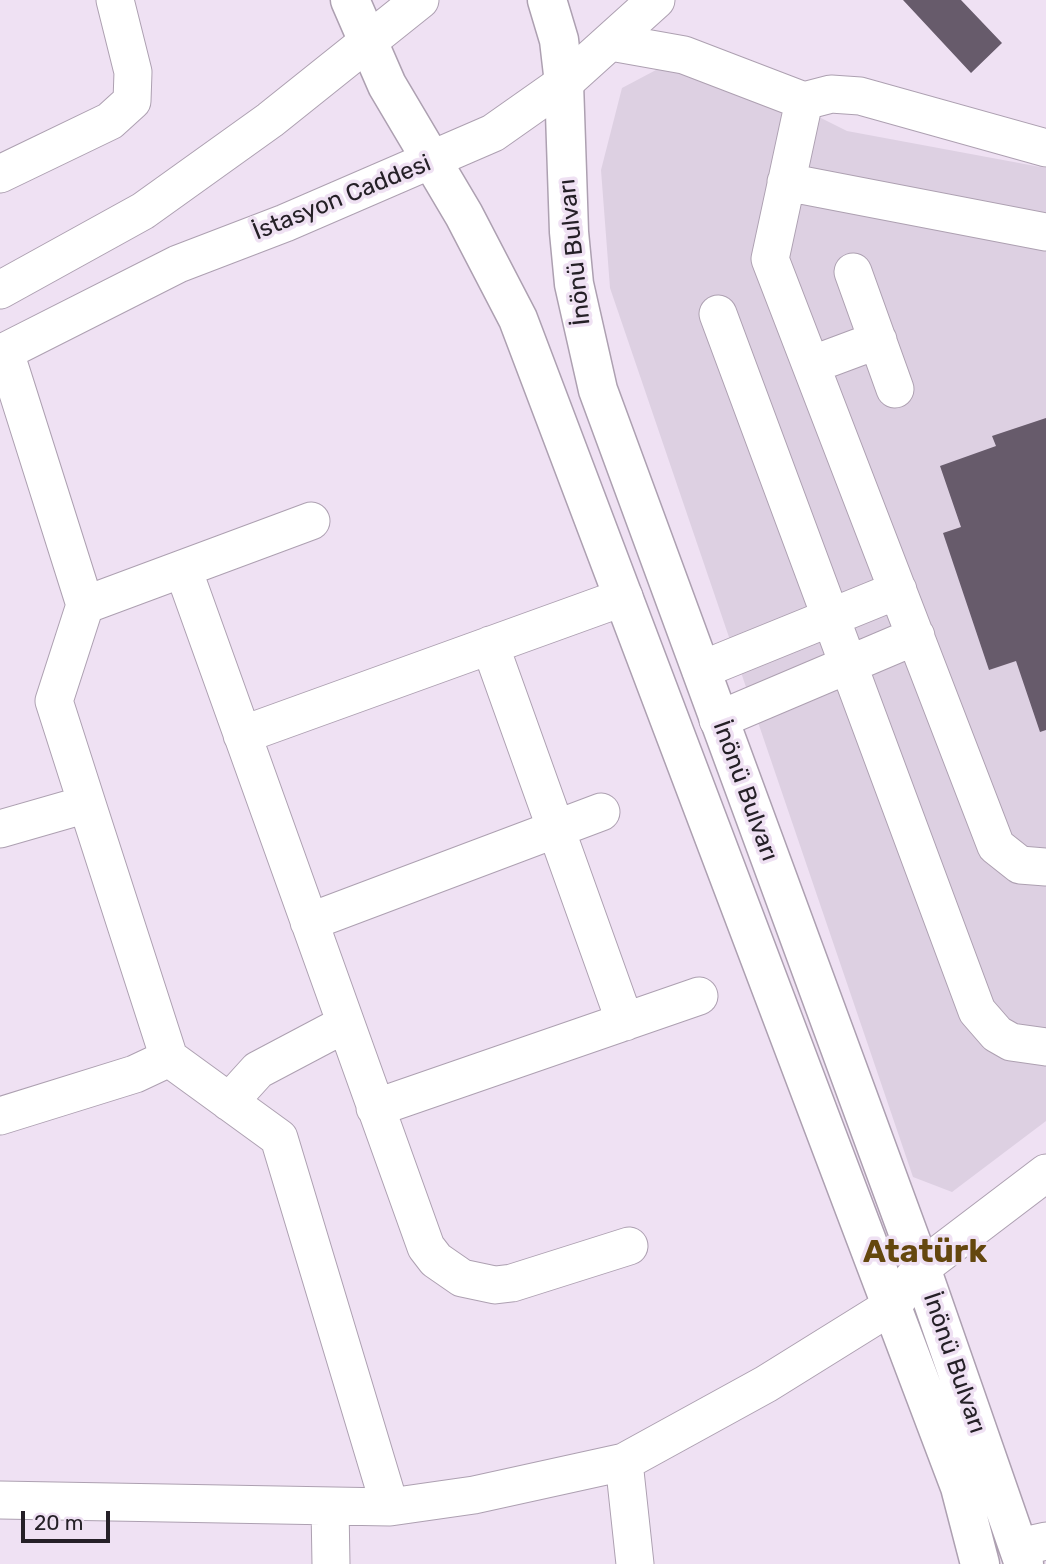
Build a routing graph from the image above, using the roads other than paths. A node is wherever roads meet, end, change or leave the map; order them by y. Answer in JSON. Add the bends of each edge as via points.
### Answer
{"nodes":[{"id":1,"x":115,"y":0,"type":"edge"},
{"id":2,"x":350,"y":0,"type":"edge"},
{"id":3,"x":421,"y":0,"type":"edge"},
{"id":4,"x":547,"y":0,"type":"edge"},
{"id":5,"x":656,"y":0,"type":"edge"},
{"id":6,"x":611,"y":42,"type":"junction"},
{"id":7,"x":367,"y":43,"type":"junction"},
{"id":8,"x":564,"y":83,"type":"junction"},
{"id":9,"x":804,"y":101,"type":"junction"},
{"id":10,"x":1046,"y":148,"type":"edge"},
{"id":11,"x":433,"y":162,"type":"junction"},
{"id":12,"x":0,"y":174,"type":"edge"},
{"id":13,"x":786,"y":182,"type":"junction"},
{"id":14,"x":1046,"y":232,"type":"edge"},
{"id":15,"x":853,"y":272,"type":"dead end"},
{"id":16,"x":0,"y":290,"type":"edge"},
{"id":17,"x":718,"y":314,"type":"dead end"},
{"id":18,"x":878,"y":340,"type":"junction"},
{"id":19,"x":2,"y":353,"type":"edge"},
{"id":20,"x":811,"y":365,"type":"junction"},
{"id":21,"x":895,"y":389,"type":"dead end"},
{"id":22,"x":311,"y":521,"type":"dead end"},
{"id":23,"x":183,"y":569,"type":"junction"},
{"id":24,"x":898,"y":590,"type":"junction"},
{"id":25,"x":624,"y":597,"type":"junction"},
{"id":26,"x":85,"y":605,"type":"junction"},
{"id":27,"x":830,"y":618,"type":"junction"},
{"id":28,"x":916,"y":636,"type":"junction"},
{"id":29,"x":490,"y":645,"type":"junction"},
{"id":30,"x":847,"y":665,"type":"junction"},
{"id":31,"x":701,"y":670,"type":"junction"},
{"id":32,"x":719,"y":720,"type":"junction"},
{"id":33,"x":242,"y":735,"type":"junction"},
{"id":34,"x":87,"y":804,"type":"junction"},
{"id":35,"x":601,"y":811,"type":"dead end"},
{"id":36,"x":0,"y":829,"type":"edge"},
{"id":37,"x":555,"y":829,"type":"junction"},
{"id":38,"x":1046,"y":867,"type":"edge"},
{"id":39,"x":309,"y":922,"type":"junction"},
{"id":40,"x":699,"y":996,"type":"dead end"},
{"id":41,"x":625,"y":1022,"type":"junction"},
{"id":42,"x":345,"y":1024,"type":"junction"},
{"id":43,"x":1046,"y":1047,"type":"edge"},
{"id":44,"x":169,"y":1058,"type":"junction"},
{"id":45,"x":229,"y":1102,"type":"junction"},
{"id":46,"x":375,"y":1108,"type":"junction"},
{"id":47,"x":0,"y":1116,"type":"edge"},
{"id":48,"x":1046,"y":1174,"type":"edge"},
{"id":49,"x":629,"y":1245,"type":"dead end"},
{"id":50,"x":921,"y":1268,"type":"junction"},
{"id":51,"x":893,"y":1305,"type":"junction"},
{"id":52,"x":624,"y":1462,"type":"junction"},
{"id":53,"x":0,"y":1500,"type":"edge"},
{"id":54,"x":330,"y":1507,"type":"junction"},
{"id":55,"x":390,"y":1507,"type":"junction"},
{"id":56,"x":1030,"y":1551,"type":"edge"},
{"id":57,"x":331,"y":1564,"type":"edge"},
{"id":58,"x":635,"y":1564,"type":"edge"},
{"id":59,"x":980,"y":1564,"type":"edge"}],
"edges":[{"from":1,"to":12,"type":"street","via":[[133,72],[132,101],[110,121]]},
{"from":2,"to":7,"type":"main road","name":"İnönü Bulvarı"},
{"from":3,"to":7,"type":"street"},
{"from":4,"to":8,"type":"main road","name":"İnönü Bulvarı","via":[[559,40]]},
{"from":5,"to":6,"type":"street","name":"İstasyon Caddesi"},
{"from":6,"to":8,"type":"street","name":"İstasyon Caddesi"},
{"from":6,"to":9,"type":"street","via":[[684,55]]},
{"from":7,"to":11,"type":"main road","name":"İnönü Bulvarı"},
{"from":7,"to":16,"type":"street","via":[[143,211]]},
{"from":8,"to":11,"type":"street","name":"İstasyon Caddesi","via":[[493,133]]},
{"from":8,"to":31,"type":"main road","name":"İnönü Bulvarı","via":[[569,232],[585,341],[598,390]]},
{"from":9,"to":10,"type":"street","via":[[831,94],[860,96]]},
{"from":9,"to":13,"type":"street"},
{"from":11,"to":19,"type":"street","name":"İstasyon Caddesi","via":[[178,264]]},
{"from":11,"to":25,"type":"main road","name":"İnönü Bulvarı","via":[[518,319]]},
{"from":13,"to":14,"type":"street"},
{"from":13,"to":20,"type":"street","via":[[770,259]]},
{"from":15,"to":18,"type":"street"},
{"from":17,"to":27,"type":"street"},
{"from":18,"to":20,"type":"street"},
{"from":18,"to":21,"type":"street"},
{"from":19,"to":26,"type":"street"},
{"from":20,"to":24,"type":"street"},
{"from":22,"to":23,"type":"street"},
{"from":23,"to":26,"type":"street"},
{"from":23,"to":33,"type":"street"},
{"from":24,"to":27,"type":"street"},
{"from":24,"to":28,"type":"street"},
{"from":25,"to":29,"type":"street"},
{"from":25,"to":51,"type":"main road","name":"İnönü Bulvarı"},
{"from":26,"to":34,"type":"street","via":[[54,701]]},
{"from":27,"to":30,"type":"street"},
{"from":27,"to":31,"type":"street"},
{"from":28,"to":30,"type":"street"},
{"from":28,"to":38,"type":"street","via":[[996,846],[1020,865]]},
{"from":29,"to":33,"type":"street"},
{"from":29,"to":37,"type":"street"},
{"from":30,"to":32,"type":"street"},
{"from":30,"to":43,"type":"street","via":[[977,1012],[1011,1042]]},
{"from":31,"to":32,"type":"main road","name":"İnönü Bulvarı"},
{"from":32,"to":50,"type":"main road","name":"İnönü Bulvarı"},
{"from":33,"to":39,"type":"street"},
{"from":34,"to":36,"type":"street"},
{"from":34,"to":44,"type":"street"},
{"from":35,"to":37,"type":"street"},
{"from":37,"to":39,"type":"street"},
{"from":37,"to":41,"type":"street"},
{"from":39,"to":42,"type":"street"},
{"from":40,"to":41,"type":"street"},
{"from":41,"to":46,"type":"street"},
{"from":42,"to":45,"type":"street","via":[[258,1070]]},
{"from":42,"to":46,"type":"street"},
{"from":44,"to":45,"type":"street"},
{"from":44,"to":47,"type":"street","via":[[135,1074]]},
{"from":45,"to":55,"type":"street","via":[[279,1138]]},
{"from":46,"to":49,"type":"street","via":[[426,1247],[462,1278],[495,1285],[512,1283]]},
{"from":48,"to":50,"type":"street"},
{"from":50,"to":51,"type":"street"},
{"from":50,"to":56,"type":"main road","name":"İnönü Bulvarı"},
{"from":51,"to":52,"type":"street","via":[[766,1384]]},
{"from":51,"to":59,"type":"main road","name":"İnönü Bulvarı","via":[[960,1487]]},
{"from":52,"to":55,"type":"street","via":[[474,1495]]},
{"from":52,"to":58,"type":"street"},
{"from":53,"to":54,"type":"street"},
{"from":54,"to":55,"type":"street"},
{"from":54,"to":57,"type":"street"}]}
